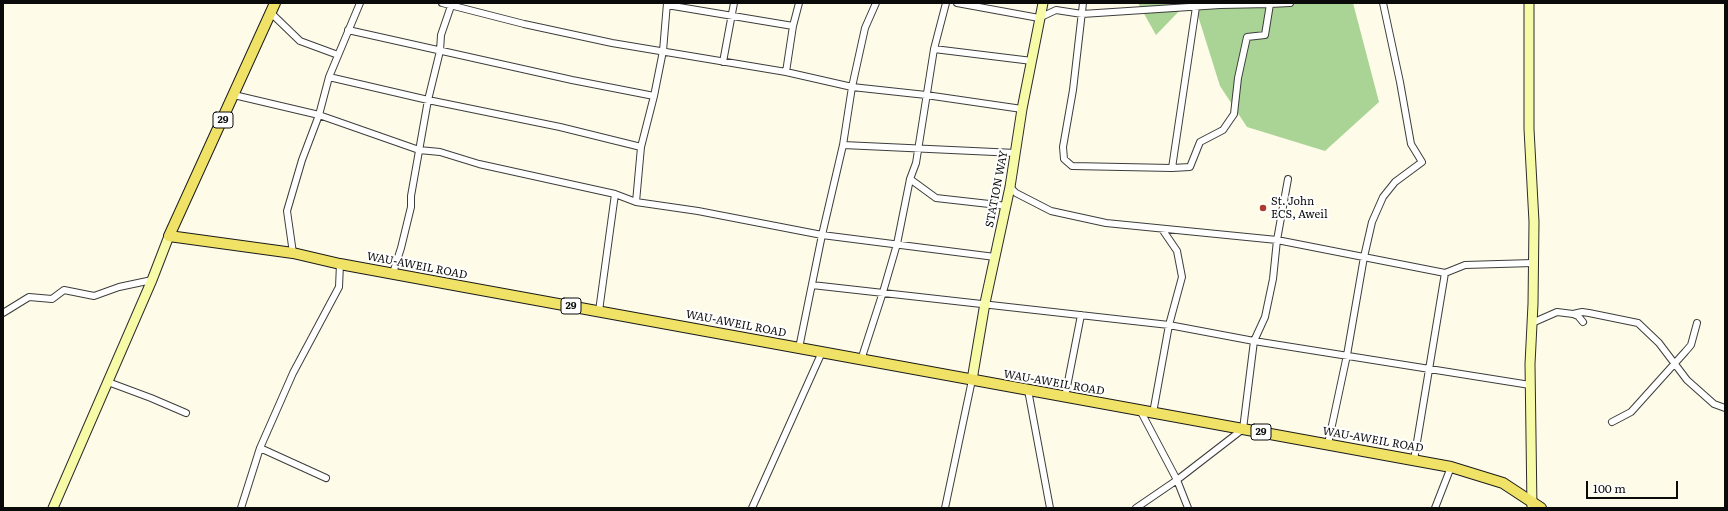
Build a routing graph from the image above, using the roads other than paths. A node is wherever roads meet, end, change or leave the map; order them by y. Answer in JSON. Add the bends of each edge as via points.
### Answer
{"nodes":[{"id":1,"x":275,"y":3,"type":"edge"},
{"id":2,"x":360,"y":3,"type":"edge"},
{"id":3,"x":442,"y":3,"type":"edge"},
{"id":4,"x":734,"y":3,"type":"edge"},
{"id":5,"x":799,"y":3,"type":"edge"},
{"id":6,"x":876,"y":3,"type":"edge"},
{"id":7,"x":946,"y":3,"type":"edge"},
{"id":8,"x":957,"y":3,"type":"edge"},
{"id":9,"x":1043,"y":3,"type":"edge"},
{"id":10,"x":1083,"y":3,"type":"edge"},
{"id":11,"x":1290,"y":3,"type":"edge"},
{"id":12,"x":1383,"y":3,"type":"edge"},
{"id":13,"x":1529,"y":3,"type":"edge"},
{"id":14,"x":452,"y":4,"type":"edge"},
{"id":15,"x":667,"y":4,"type":"edge"},
{"id":16,"x":1270,"y":4,"type":"edge"},
{"id":17,"x":1196,"y":7,"type":"junction"},
{"id":18,"x":271,"y":13,"type":"junction"},
{"id":19,"x":1082,"y":14,"type":"junction"},
{"id":20,"x":732,"y":15,"type":"junction"},
{"id":21,"x":1039,"y":18,"type":"junction"},
{"id":22,"x":793,"y":26,"type":"junction"},
{"id":23,"x":348,"y":30,"type":"junction"},
{"id":24,"x":934,"y":48,"type":"junction"},
{"id":25,"x":440,"y":51,"type":"junction"},
{"id":26,"x":662,"y":51,"type":"junction"},
{"id":27,"x":338,"y":55,"type":"junction"},
{"id":28,"x":1032,"y":61,"type":"junction"},
{"id":29,"x":724,"y":62,"type":"junction"},
{"id":30,"x":786,"y":72,"type":"junction"},
{"id":31,"x":329,"y":77,"type":"junction"},
{"id":32,"x":852,"y":87,"type":"junction"},
{"id":33,"x":234,"y":95,"type":"junction"},
{"id":34,"x":926,"y":95,"type":"junction"},
{"id":35,"x":654,"y":96,"type":"junction"},
{"id":36,"x":428,"y":100,"type":"junction"},
{"id":37,"x":1022,"y":109,"type":"junction"},
{"id":38,"x":319,"y":115,"type":"junction"},
{"id":39,"x":843,"y":144,"type":"junction"},
{"id":40,"x":641,"y":147,"type":"junction"},
{"id":41,"x":919,"y":148,"type":"junction"},
{"id":42,"x":419,"y":150,"type":"junction"},
{"id":43,"x":1016,"y":153,"type":"junction"},
{"id":44,"x":1172,"y":168,"type":"junction"},
{"id":45,"x":910,"y":178,"type":"junction"},
{"id":46,"x":1288,"y":179,"type":"dead end"},
{"id":47,"x":1010,"y":187,"type":"junction"},
{"id":48,"x":615,"y":194,"type":"junction"},
{"id":49,"x":636,"y":202,"type":"junction"},
{"id":50,"x":1007,"y":206,"type":"junction"},
{"id":51,"x":1162,"y":229,"type":"junction"},
{"id":52,"x":822,"y":235,"type":"junction"},
{"id":53,"x":169,"y":236,"type":"junction"},
{"id":54,"x":1277,"y":240,"type":"junction"},
{"id":55,"x":897,"y":244,"type":"junction"},
{"id":56,"x":293,"y":253,"type":"junction"},
{"id":57,"x":996,"y":257,"type":"junction"},
{"id":58,"x":1364,"y":257,"type":"junction"},
{"id":59,"x":340,"y":264,"type":"junction"},
{"id":60,"x":1533,"y":264,"type":"junction"},
{"id":61,"x":393,"y":273,"type":"junction"},
{"id":62,"x":1445,"y":273,"type":"junction"},
{"id":63,"x":152,"y":280,"type":"junction"},
{"id":64,"x":812,"y":285,"type":"junction"},
{"id":65,"x":884,"y":292,"type":"junction"},
{"id":66,"x":985,"y":303,"type":"junction"},
{"id":67,"x":599,"y":311,"type":"junction"},
{"id":68,"x":3,"y":313,"type":"edge"},
{"id":69,"x":1573,"y":314,"type":"junction"},
{"id":70,"x":1081,"y":315,"type":"junction"},
{"id":71,"x":1583,"y":322,"type":"dead end"},
{"id":72,"x":1532,"y":323,"type":"junction"},
{"id":73,"x":1697,"y":323,"type":"dead end"},
{"id":74,"x":1169,"y":325,"type":"junction"},
{"id":75,"x":1254,"y":341,"type":"junction"},
{"id":76,"x":799,"y":348,"type":"junction"},
{"id":77,"x":822,"y":352,"type":"junction"},
{"id":78,"x":1347,"y":355,"type":"junction"},
{"id":79,"x":861,"y":360,"type":"junction"},
{"id":80,"x":1675,"y":364,"type":"junction"},
{"id":81,"x":1430,"y":369,"type":"junction"},
{"id":82,"x":972,"y":380,"type":"junction"},
{"id":83,"x":108,"y":382,"type":"junction"},
{"id":84,"x":1530,"y":385,"type":"junction"},
{"id":85,"x":1028,"y":390,"type":"junction"},
{"id":86,"x":1065,"y":397,"type":"junction"},
{"id":87,"x":1725,"y":408,"type":"edge"},
{"id":88,"x":1140,"y":410,"type":"junction"},
{"id":89,"x":186,"y":413,"type":"dead end"},
{"id":90,"x":1153,"y":413,"type":"junction"},
{"id":91,"x":1612,"y":422,"type":"dead end"},
{"id":92,"x":1243,"y":428,"type":"junction"},
{"id":93,"x":1328,"y":444,"type":"junction"},
{"id":94,"x":260,"y":448,"type":"junction"},
{"id":95,"x":1414,"y":460,"type":"junction"},
{"id":96,"x":1451,"y":467,"type":"junction"},
{"id":97,"x":326,"y":478,"type":"dead end"},
{"id":98,"x":1177,"y":480,"type":"junction"},
{"id":99,"x":1531,"y":504,"type":"edge"},
{"id":100,"x":53,"y":508,"type":"edge"},
{"id":101,"x":241,"y":508,"type":"edge"},
{"id":102,"x":752,"y":508,"type":"edge"},
{"id":103,"x":945,"y":508,"type":"edge"},
{"id":104,"x":1050,"y":508,"type":"edge"},
{"id":105,"x":1136,"y":508,"type":"edge"},
{"id":106,"x":1188,"y":508,"type":"edge"},
{"id":107,"x":1435,"y":508,"type":"edge"},
{"id":108,"x":1541,"y":508,"type":"edge"}],
"edges":[{"from":1,"to":18,"type":"main road","number":"29"},
{"from":2,"to":23,"type":"street"},
{"from":3,"to":14,"type":"street"},
{"from":4,"to":20,"type":"street"},
{"from":5,"to":22,"type":"street"},
{"from":6,"to":32,"type":"street","via":[[865,28]]},
{"from":7,"to":24,"type":"street"},
{"from":8,"to":21,"type":"street"},
{"from":9,"to":21,"type":"street","name":"STATION WAY"},
{"from":10,"to":19,"type":"street"},
{"from":11,"to":16,"type":"street"},
{"from":12,"to":58,"type":"street","via":[[1411,144],[1422,162],[1395,182],[1383,197],[1372,222]]},
{"from":13,"to":60,"type":"street"},
{"from":14,"to":25,"type":"street","via":[[441,35]]},
{"from":14,"to":26,"type":"street","via":[[577,35]]},
{"from":15,"to":20,"type":"street"},
{"from":15,"to":26,"type":"street"},
{"from":16,"to":17,"type":"street"},
{"from":16,"to":44,"type":"street","via":[[1265,35],[1247,37],[1238,78],[1234,114],[1223,130],[1200,142],[1190,167]]},
{"from":17,"to":19,"type":"street"},
{"from":17,"to":44,"type":"street"},
{"from":18,"to":27,"type":"street","via":[[300,41]]},
{"from":18,"to":33,"type":"main road","number":"29"},
{"from":19,"to":21,"type":"street","via":[[1056,10]]},
{"from":19,"to":44,"type":"street","via":[[1074,90],[1063,147],[1064,159],[1072,166]]},
{"from":20,"to":22,"type":"street"},
{"from":20,"to":29,"type":"street"},
{"from":21,"to":28,"type":"street","name":"STATION WAY"},
{"from":22,"to":30,"type":"street"},
{"from":23,"to":25,"type":"street"},
{"from":23,"to":27,"type":"street"},
{"from":24,"to":28,"type":"street"},
{"from":24,"to":34,"type":"street"},
{"from":25,"to":35,"type":"street"},
{"from":25,"to":36,"type":"street"},
{"from":26,"to":29,"type":"street"},
{"from":26,"to":35,"type":"street"},
{"from":27,"to":31,"type":"street"},
{"from":28,"to":37,"type":"street","name":"STATION WAY"},
{"from":29,"to":30,"type":"street"},
{"from":30,"to":32,"type":"street"},
{"from":31,"to":36,"type":"street"},
{"from":31,"to":38,"type":"street"},
{"from":32,"to":34,"type":"street"},
{"from":32,"to":39,"type":"street"},
{"from":33,"to":38,"type":"street"},
{"from":33,"to":53,"type":"main road","number":"29"},
{"from":34,"to":37,"type":"street"},
{"from":34,"to":41,"type":"street"},
{"from":35,"to":40,"type":"street"},
{"from":36,"to":40,"type":"street","via":[[553,125]]},
{"from":36,"to":42,"type":"street"},
{"from":37,"to":43,"type":"street","name":"STATION WAY"},
{"from":38,"to":42,"type":"street"},
{"from":38,"to":56,"type":"street","via":[[302,160],[287,212]]},
{"from":39,"to":41,"type":"street"},
{"from":39,"to":52,"type":"street"},
{"from":40,"to":49,"type":"street"},
{"from":41,"to":43,"type":"street"},
{"from":41,"to":45,"type":"street"},
{"from":42,"to":48,"type":"street","via":[[440,152],[479,164]]},
{"from":42,"to":61,"type":"street","via":[[411,207],[402,248]]},
{"from":43,"to":47,"type":"street","name":"STATION WAY"},
{"from":45,"to":50,"type":"street","via":[[936,198]]},
{"from":45,"to":55,"type":"street"},
{"from":46,"to":54,"type":"street"},
{"from":47,"to":50,"type":"street","name":"STATION WAY"},
{"from":47,"to":51,"type":"street","via":[[1016,193],[1051,211],[1106,223]]},
{"from":48,"to":49,"type":"street"},
{"from":48,"to":67,"type":"street"},
{"from":49,"to":52,"type":"street"},
{"from":50,"to":57,"type":"street","name":"STATION WAY"},
{"from":51,"to":54,"type":"street"},
{"from":51,"to":74,"type":"street","via":[[1177,251],[1182,277]]},
{"from":52,"to":55,"type":"street"},
{"from":52,"to":64,"type":"street"},
{"from":53,"to":56,"type":"main road","name":"WAU-AWEIL ROAD","number":"29"},
{"from":53,"to":63,"type":"street"},
{"from":54,"to":58,"type":"street"},
{"from":54,"to":75,"type":"street","via":[[1265,317]]},
{"from":55,"to":57,"type":"street"},
{"from":55,"to":65,"type":"street"},
{"from":56,"to":59,"type":"main road","name":"WAU-AWEIL ROAD","number":"29"},
{"from":57,"to":66,"type":"street","name":"STATION WAY"},
{"from":58,"to":62,"type":"street"},
{"from":58,"to":78,"type":"street"},
{"from":59,"to":61,"type":"main road","name":"WAU-AWEIL ROAD","number":"29"},
{"from":59,"to":94,"type":"street","via":[[339,287],[293,373]]},
{"from":60,"to":62,"type":"street","via":[[1465,265]]},
{"from":60,"to":72,"type":"street"},
{"from":61,"to":67,"type":"main road","name":"WAU-AWEIL ROAD","number":"29"},
{"from":62,"to":81,"type":"street"},
{"from":63,"to":68,"type":"street","via":[[118,287],[94,296],[64,290],[52,299],[29,297]]},
{"from":63,"to":83,"type":"street"},
{"from":64,"to":65,"type":"street"},
{"from":64,"to":76,"type":"street"},
{"from":65,"to":66,"type":"street"},
{"from":65,"to":79,"type":"street"},
{"from":66,"to":70,"type":"street"},
{"from":66,"to":82,"type":"street","name":"STATION WAY"},
{"from":67,"to":76,"type":"main road","name":"WAU-AWEIL ROAD","number":"29"},
{"from":69,"to":71,"type":"street"},
{"from":69,"to":72,"type":"street","via":[[1557,312]]},
{"from":69,"to":80,"type":"street","via":[[1582,312],[1638,323],[1659,343]]},
{"from":70,"to":74,"type":"street"},
{"from":70,"to":86,"type":"street"},
{"from":72,"to":84,"type":"street"},
{"from":73,"to":80,"type":"street","via":[[1691,344]]},
{"from":74,"to":75,"type":"street"},
{"from":74,"to":90,"type":"street"},
{"from":75,"to":78,"type":"street"},
{"from":75,"to":92,"type":"street"},
{"from":76,"to":77,"type":"main road","name":"WAU-AWEIL ROAD","number":"29"},
{"from":77,"to":79,"type":"main road","name":"WAU-AWEIL ROAD","number":"29"},
{"from":77,"to":102,"type":"street"},
{"from":78,"to":81,"type":"street"},
{"from":78,"to":93,"type":"street"},
{"from":79,"to":82,"type":"main road","name":"WAU-AWEIL ROAD","number":"29"},
{"from":80,"to":87,"type":"street","via":[[1687,380],[1714,404]]},
{"from":80,"to":91,"type":"street","via":[[1631,412]]},
{"from":81,"to":84,"type":"street"},
{"from":81,"to":95,"type":"street"},
{"from":82,"to":85,"type":"main road","name":"WAU-AWEIL ROAD","number":"29"},
{"from":82,"to":103,"type":"street"},
{"from":83,"to":89,"type":"street"},
{"from":83,"to":100,"type":"street"},
{"from":84,"to":99,"type":"street"},
{"from":85,"to":86,"type":"main road","name":"WAU-AWEIL ROAD","number":"29"},
{"from":85,"to":104,"type":"street"},
{"from":86,"to":88,"type":"main road","name":"WAU-AWEIL ROAD","number":"29"},
{"from":88,"to":90,"type":"main road","name":"WAU-AWEIL ROAD","number":"29"},
{"from":88,"to":98,"type":"street"},
{"from":90,"to":92,"type":"main road","name":"WAU-AWEIL ROAD","number":"29"},
{"from":92,"to":93,"type":"main road","name":"WAU-AWEIL ROAD","number":"29"},
{"from":92,"to":98,"type":"street"},
{"from":93,"to":95,"type":"main road","name":"WAU-AWEIL ROAD","number":"29"},
{"from":94,"to":97,"type":"street"},
{"from":94,"to":101,"type":"street"},
{"from":95,"to":96,"type":"main road","name":"WAU-AWEIL ROAD","number":"29"},
{"from":96,"to":99,"type":"main road","name":"WAU-AWEIL ROAD","number":"29","via":[[1503,483]]},
{"from":96,"to":107,"type":"street"},
{"from":98,"to":105,"type":"street"},
{"from":98,"to":106,"type":"street"},
{"from":99,"to":108,"type":"main road","name":"WAU-AWEIL ROAD","number":"29"}]}
